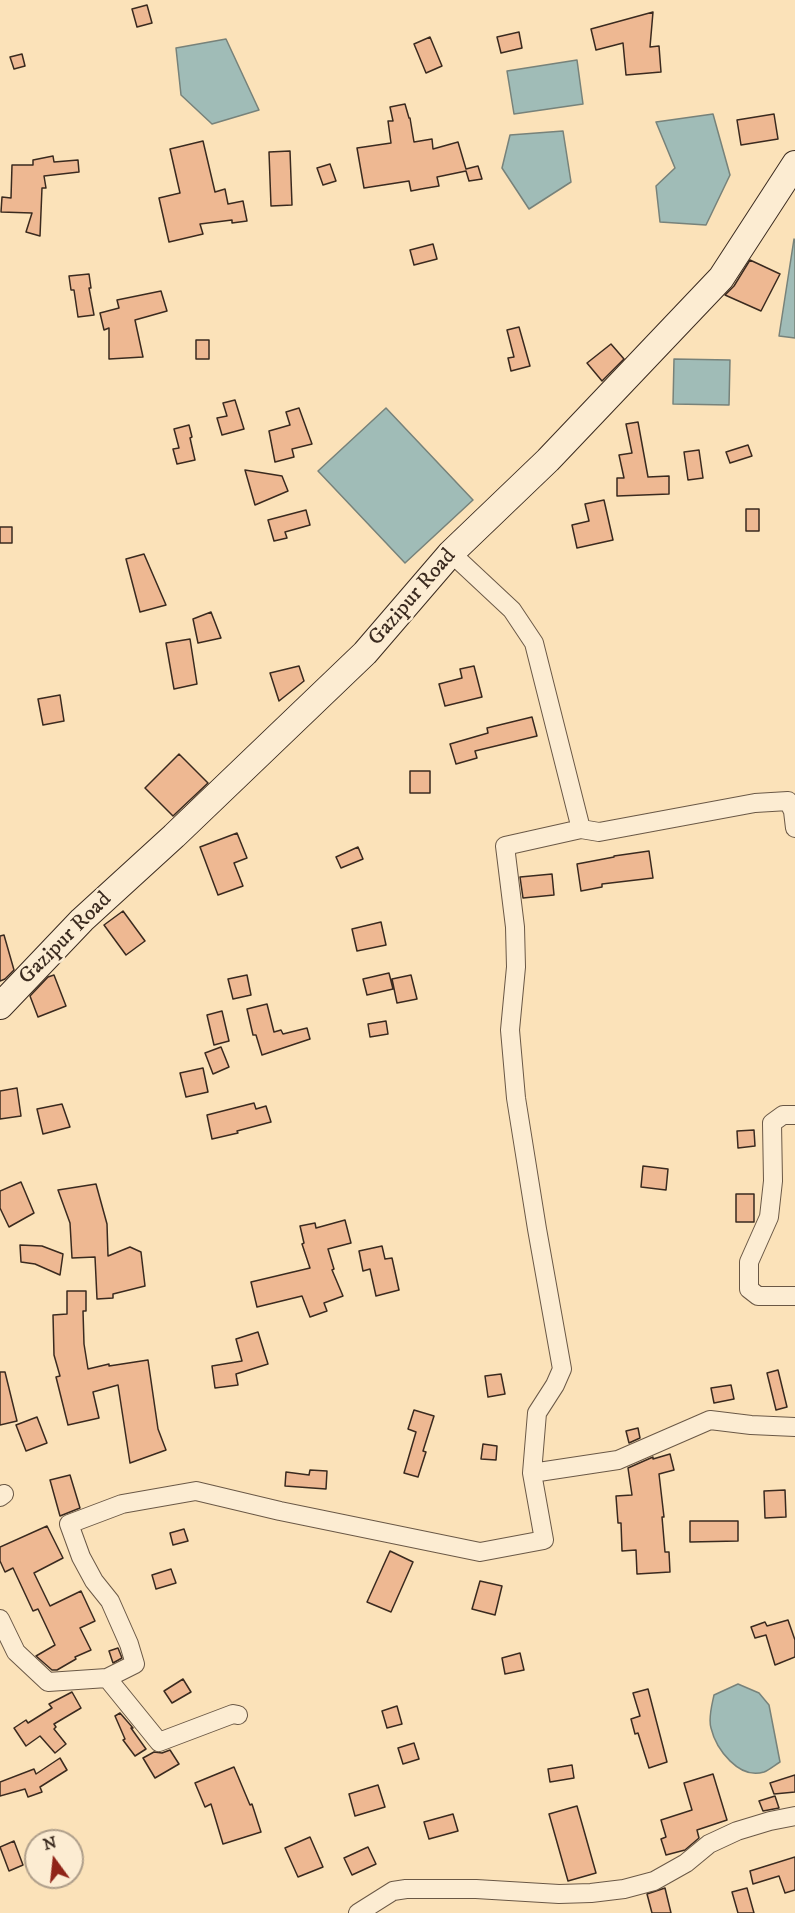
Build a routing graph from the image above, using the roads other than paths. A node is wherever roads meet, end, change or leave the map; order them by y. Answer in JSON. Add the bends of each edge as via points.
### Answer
{"nodes":[{"id":1,"x":795,"y":164,"type":"edge"},
{"id":2,"x":451,"y":553,"type":"junction"},
{"id":3,"x":795,"y":828,"type":"edge"},
{"id":4,"x":581,"y":829,"type":"junction"},
{"id":5,"x":0,"y":1006,"type":"edge"},
{"id":6,"x":795,"y":1115,"type":"edge"},
{"id":7,"x":795,"y":1296,"type":"edge"},
{"id":8,"x":795,"y":1427,"type":"edge"},
{"id":9,"x":532,"y":1473,"type":"junction"},
{"id":10,"x":0,"y":1618,"type":"edge"},
{"id":11,"x":107,"y":1678,"type":"junction"},
{"id":12,"x":238,"y":1715,"type":"dead end"},
{"id":13,"x":795,"y":1816,"type":"edge"},
{"id":14,"x":358,"y":1913,"type":"edge"}],
"edges":[{"from":1,"to":2,"type":"street","name":"Gazipur Road","via":[[721,278],[548,460]]},
{"from":2,"to":4,"type":"street","via":[[512,609],[534,642]]},
{"from":2,"to":5,"type":"street","name":"Gazipur Road","via":[[365,653],[82,920]]},
{"from":3,"to":4,"type":"street","via":[[788,801],[778,801],[599,832]]},
{"from":4,"to":9,"type":"street","via":[[505,846],[515,927],[510,1030],[516,1098],[562,1369],[537,1413]]},
{"from":6,"to":7,"type":"street","via":[[783,1115],[772,1123],[774,1181],[769,1217],[749,1262],[750,1289],[758,1296]]},
{"from":8,"to":9,"type":"street","via":[[710,1420],[618,1460]]},
{"from":9,"to":11,"type":"street","via":[[544,1540],[480,1552],[196,1491],[122,1504],[69,1524],[81,1557],[110,1601],[135,1664]]},
{"from":10,"to":11,"type":"street","via":[[16,1652],[48,1682]]},
{"from":11,"to":12,"type":"street","via":[[159,1742],[233,1713]]},
{"from":13,"to":14,"type":"street","via":[[737,1831],[709,1844],[654,1881],[624,1889],[559,1894],[406,1888],[393,1891]]}]}
